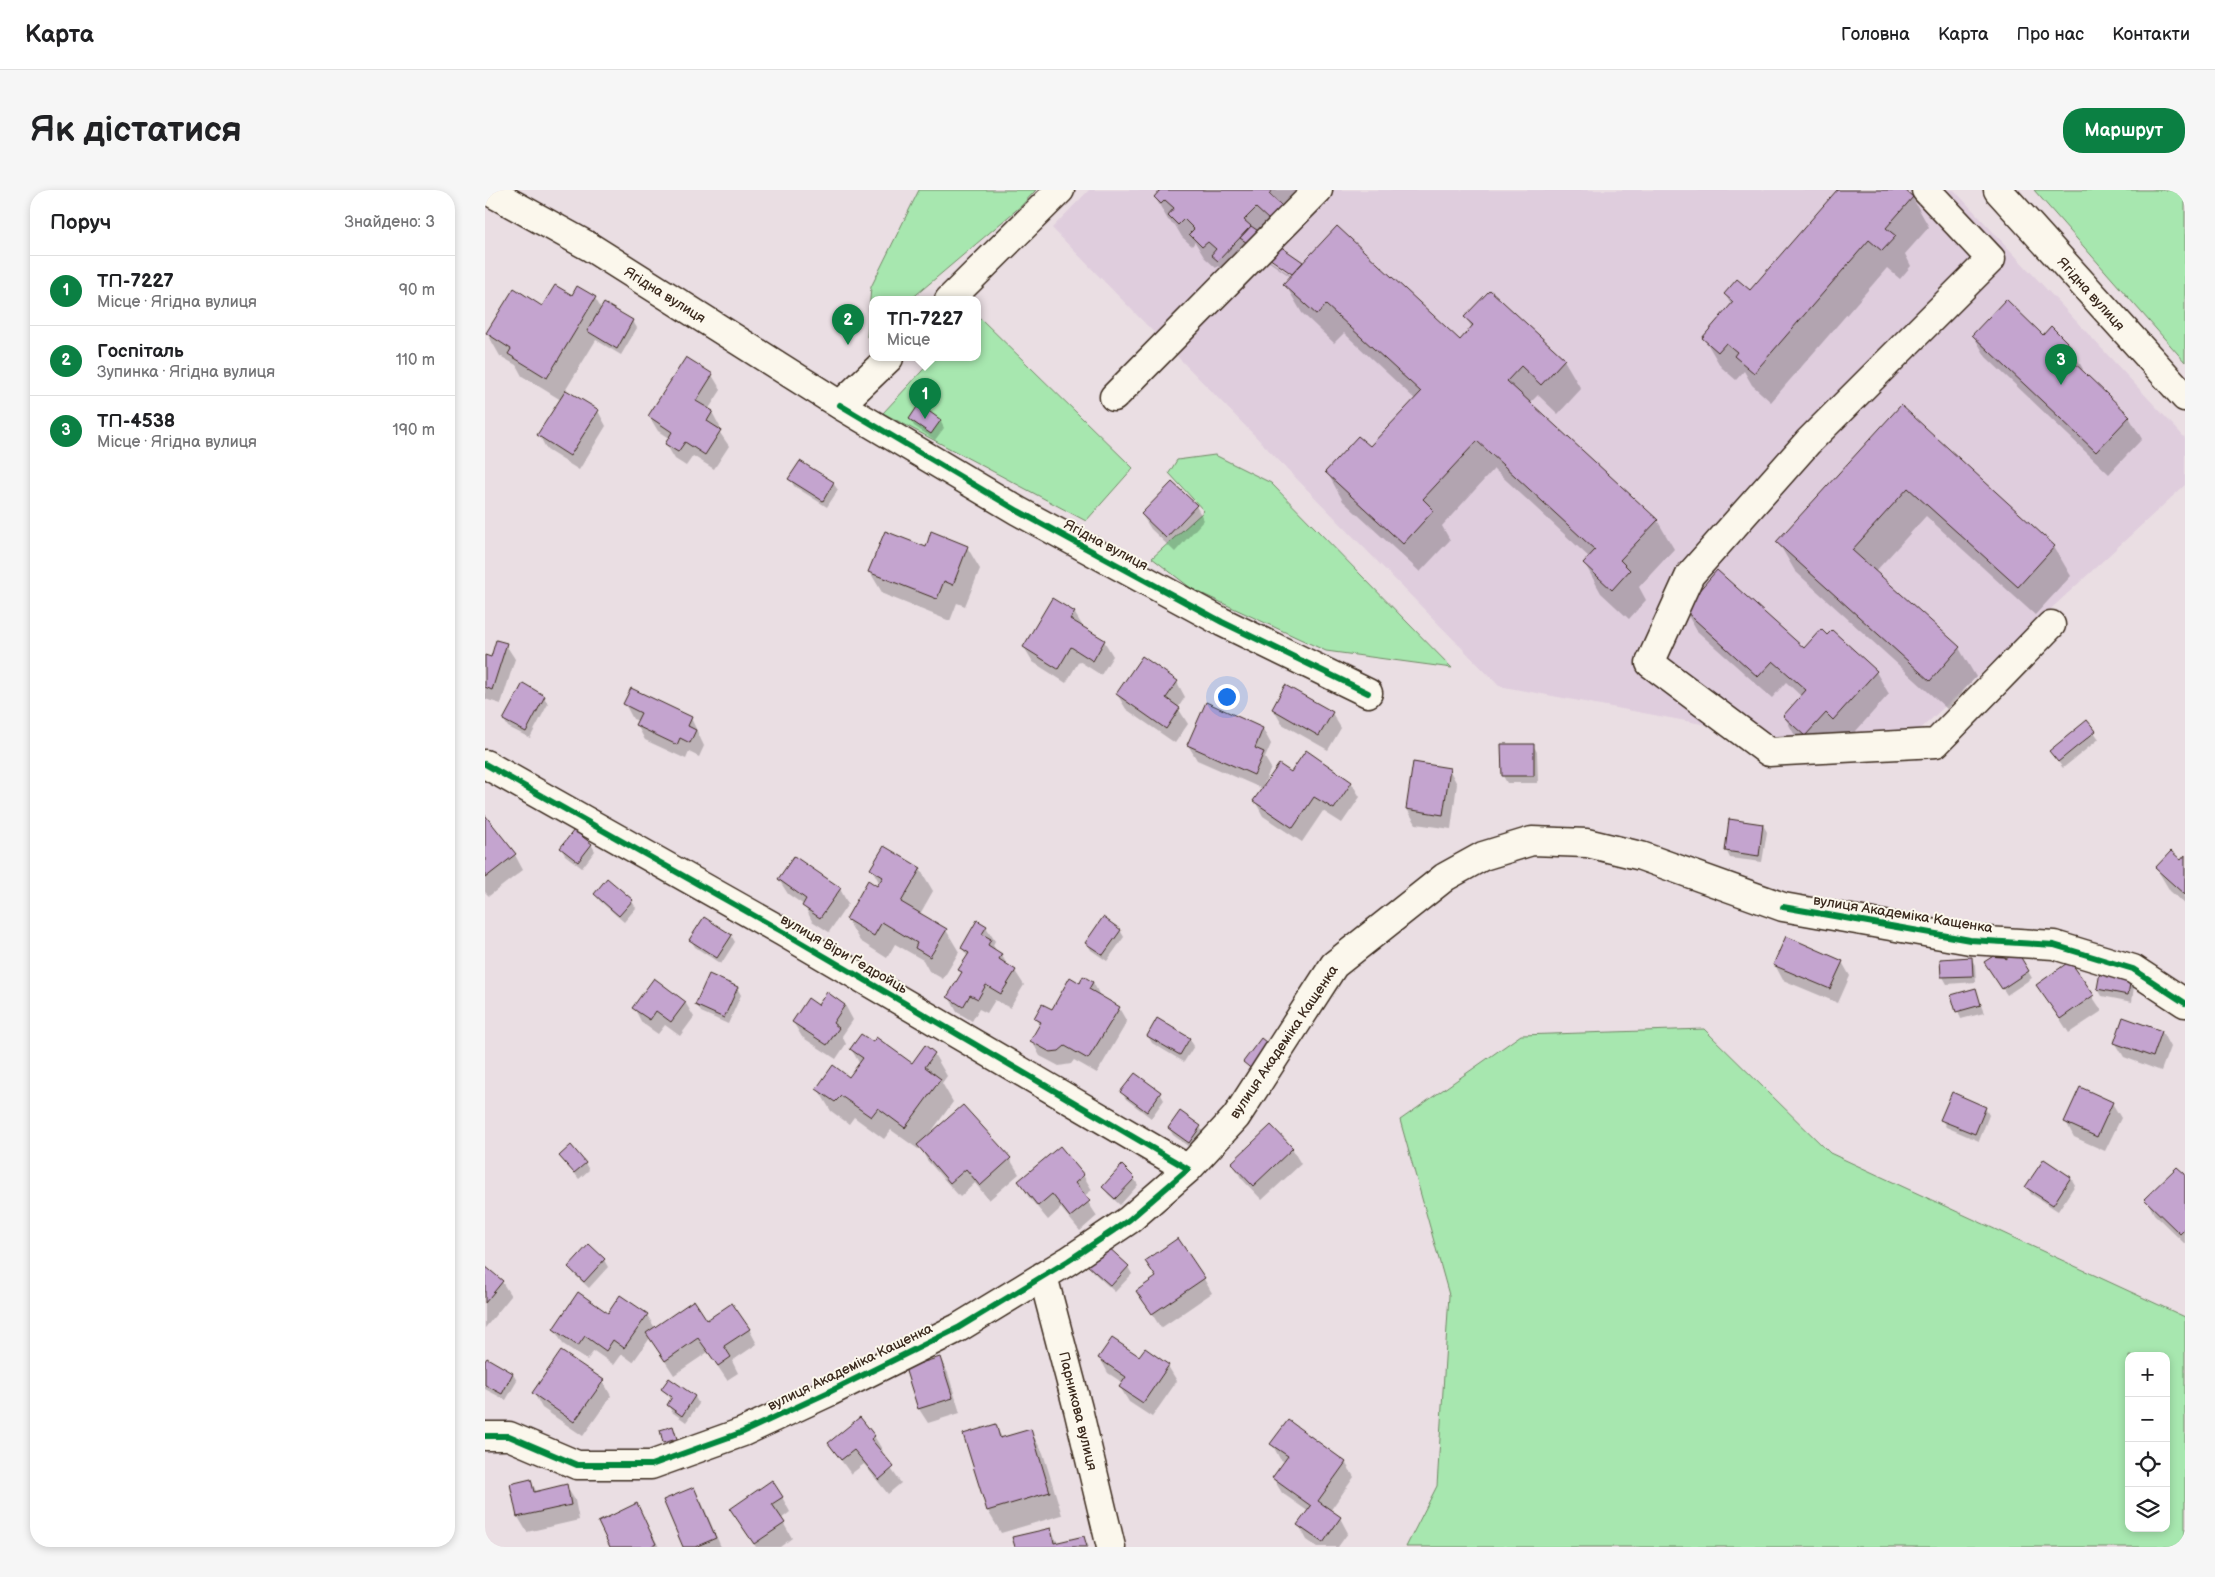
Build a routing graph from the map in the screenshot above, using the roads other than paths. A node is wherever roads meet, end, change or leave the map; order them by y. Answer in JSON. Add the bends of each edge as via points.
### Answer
{"nodes":[{"id":1,"x":487,"y":190,"type":"edge"},
{"id":2,"x":1060,"y":190,"type":"edge"},
{"id":3,"x":1318,"y":190,"type":"edge"},
{"id":4,"x":1925,"y":190,"type":"edge"},
{"id":5,"x":1998,"y":190,"type":"edge"},
{"id":6,"x":953,"y":296,"type":"edge"},
{"id":7,"x":886,"y":361,"type":"edge"},
{"id":8,"x":1114,"y":397,"type":"dead end"},
{"id":9,"x":2185,"y":397,"type":"edge"},
{"id":10,"x":840,"y":405,"type":"junction"},
{"id":11,"x":2051,"y":625,"type":"dead end"},
{"id":12,"x":1368,"y":693,"type":"dead end"},
{"id":13,"x":485,"y":764,"type":"edge"},
{"id":14,"x":2185,"y":1003,"type":"edge"},
{"id":15,"x":1188,"y":1169,"type":"junction"},
{"id":16,"x":1043,"y":1276,"type":"junction"},
{"id":17,"x":485,"y":1436,"type":"edge"},
{"id":18,"x":1111,"y":1547,"type":"edge"}],
"edges":[{"from":1,"to":10,"type":"street","name":"Ягідна вулиця","via":[[590,247]]},
{"from":2,"to":6,"type":"street"},
{"from":3,"to":8,"type":"street"},
{"from":4,"to":11,"type":"street","via":[[1991,258],[1808,442],[1690,575],[1650,663],[1769,752],[1936,743]]},
{"from":5,"to":9,"type":"street","name":"Ягідна вулиця"},
{"from":7,"to":10,"type":"street"},
{"from":10,"to":12,"type":"street","name":"Ягідна вулиця","via":[[1026,516],[1222,622]]},
{"from":13,"to":15,"type":"street","name":"вулиця Віри Ґедройць","via":[[783,932]]},
{"from":14,"to":15,"type":"street","name":"вулиця Академіка Кащенка","via":[[2133,969],[2054,945],[1970,940],[1783,907],[1641,856],[1587,843],[1532,841],[1483,856],[1445,877],[1334,964],[1235,1116]]},
{"from":15,"to":16,"type":"street","name":"вулиця Академіка Кащенка","via":[[1129,1220]]},
{"from":16,"to":17,"type":"street","name":"вулиця Академіка Кащенка","via":[[958,1328],[829,1392],[743,1432],[651,1466],[577,1465],[509,1436]]},
{"from":16,"to":18,"type":"street","name":"Парникова вулиця"}]}
